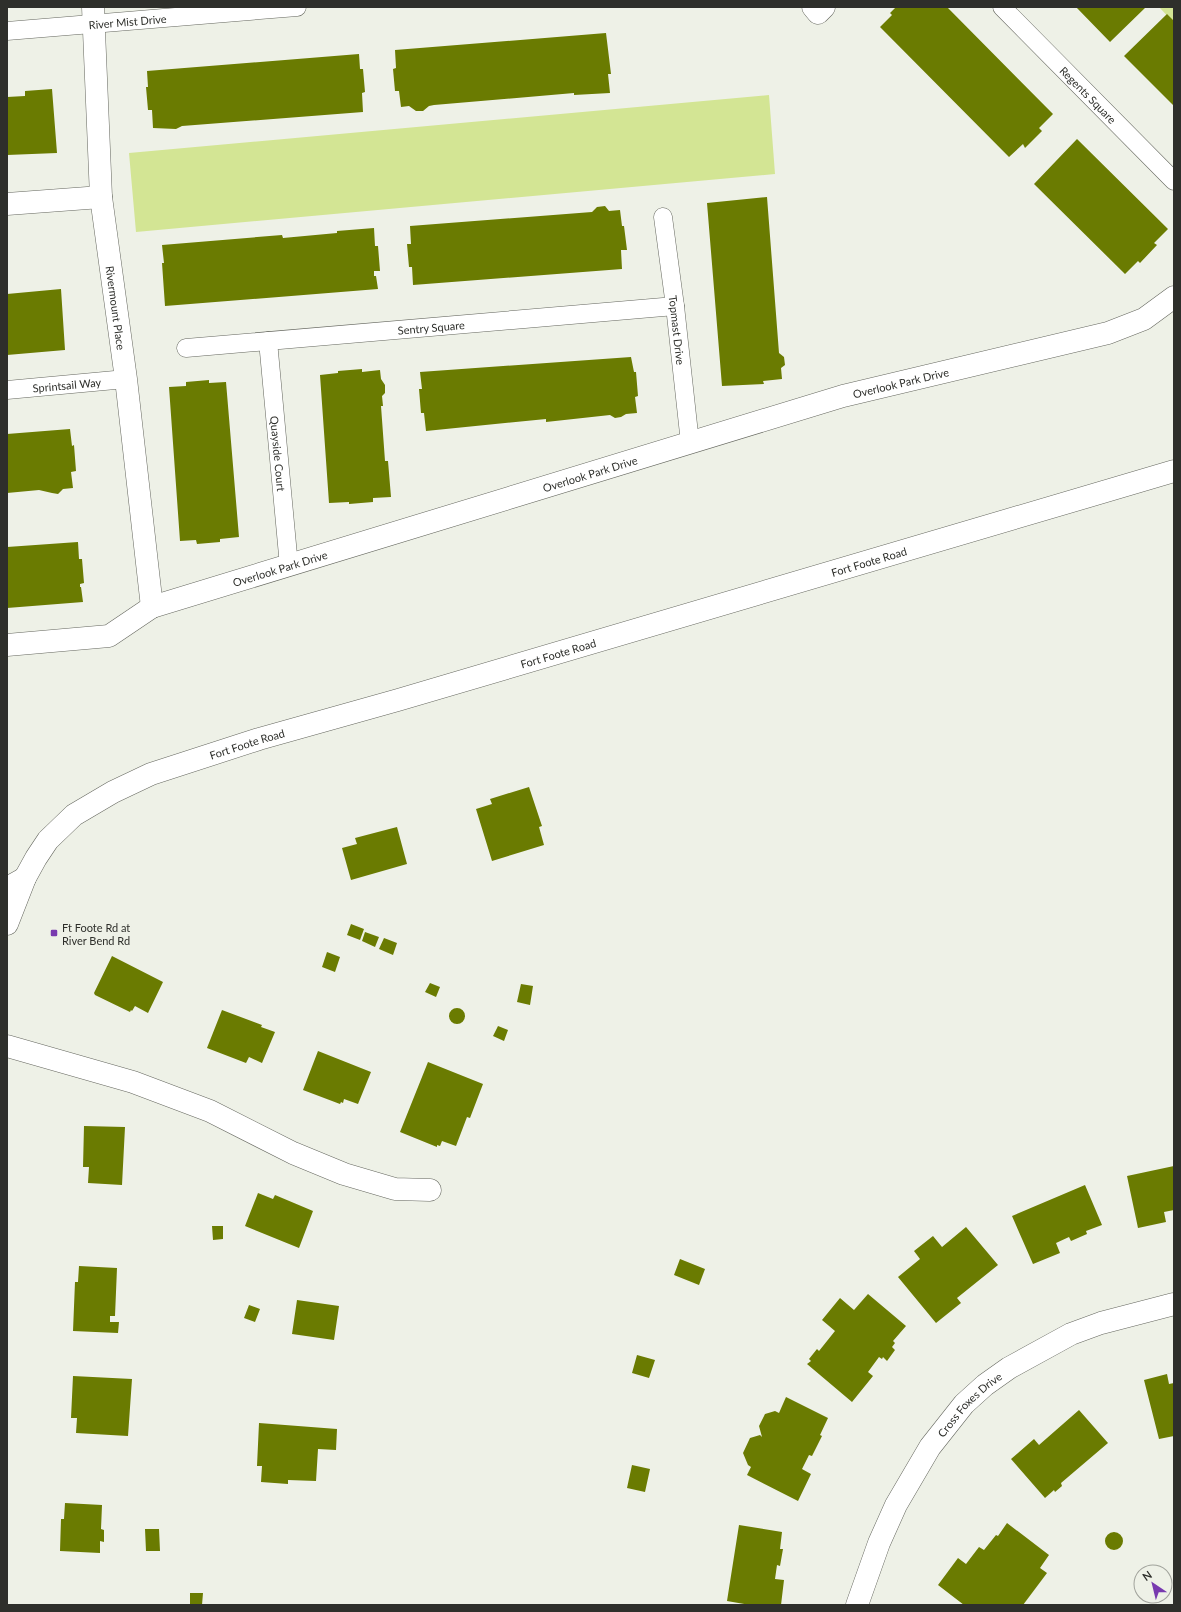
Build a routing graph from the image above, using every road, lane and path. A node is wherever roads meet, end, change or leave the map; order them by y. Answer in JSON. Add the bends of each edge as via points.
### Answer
{"nodes":[{"id":1,"x":297,"y":7,"type":"edge"},
{"id":2,"x":1002,"y":7,"type":"edge"},
{"id":3,"x":94,"y":15,"type":"edge"},
{"id":4,"x":7,"y":31,"type":"edge"},
{"id":5,"x":1174,"y":181,"type":"edge"},
{"id":6,"x":101,"y":197,"type":"junction"},
{"id":7,"x":7,"y":204,"type":"edge"},
{"id":8,"x":663,"y":217,"type":"dead end"},
{"id":9,"x":1174,"y":297,"type":"edge"},
{"id":10,"x":675,"y":306,"type":"junction"},
{"id":11,"x":268,"y":341,"type":"junction"},
{"id":12,"x":186,"y":348,"type":"dead end"},
{"id":13,"x":126,"y":379,"type":"junction"},
{"id":14,"x":7,"y":390,"type":"edge"},
{"id":15,"x":690,"y":443,"type":"junction"},
{"id":16,"x":1174,"y":471,"type":"edge"},
{"id":17,"x":289,"y":566,"type":"junction"},
{"id":18,"x":152,"y":607,"type":"junction"},
{"id":19,"x":7,"y":645,"type":"edge"},
{"id":20,"x":16,"y":883,"type":"edge"},
{"id":21,"x":7,"y":924,"type":"edge"},
{"id":22,"x":7,"y":1046,"type":"edge"},
{"id":23,"x":430,"y":1190,"type":"dead end"},
{"id":24,"x":1174,"y":1304,"type":"edge"},
{"id":25,"x":857,"y":1605,"type":"edge"}],
"edges":[{"from":1,"to":3,"type":"lane","name":"River Mist Drive"},
{"from":2,"to":5,"type":"lane","name":"Regents Square"},
{"from":3,"to":4,"type":"lane","name":"River Mist Drive"},
{"from":3,"to":6,"type":"street","name":"Rivermount Place"},
{"from":6,"to":7,"type":"street"},
{"from":6,"to":13,"type":"street","name":"Rivermount Place"},
{"from":8,"to":10,"type":"lane","name":"Topmast Drive"},
{"from":9,"to":15,"type":"street","name":"Overlook Park Drive","via":[[1144,319],[1108,333],[843,396]]},
{"from":10,"to":11,"type":"lane","name":"Sentry Square"},
{"from":10,"to":15,"type":"lane","name":"Topmast Drive"},
{"from":11,"to":12,"type":"lane","name":"Sentry Square"},
{"from":11,"to":17,"type":"lane","name":"Quayside Court"},
{"from":13,"to":14,"type":"lane","name":"Sprintsail Way"},
{"from":13,"to":18,"type":"street","name":"Rivermount Place"},
{"from":15,"to":17,"type":"street","name":"Overlook Park Drive"},
{"from":16,"to":20,"type":"street","name":"Fort Foote Road","via":[[259,739],[151,774],[74,815],[48,840]]},
{"from":17,"to":18,"type":"street","name":"Overlook Park Drive"},
{"from":18,"to":19,"type":"street","name":"Overlook Park Drive","via":[[109,636]]},
{"from":20,"to":21,"type":"street","name":"Fort Foote Road"},
{"from":22,"to":23,"type":"street","via":[[133,1082],[210,1111],[294,1153],[344,1174],[395,1189]]},
{"from":24,"to":25,"type":"street","name":"Cross Foxes Drive","via":[[1108,1321],[1071,1334],[1009,1368],[964,1404],[930,1448],[896,1505],[879,1543]]}]}
